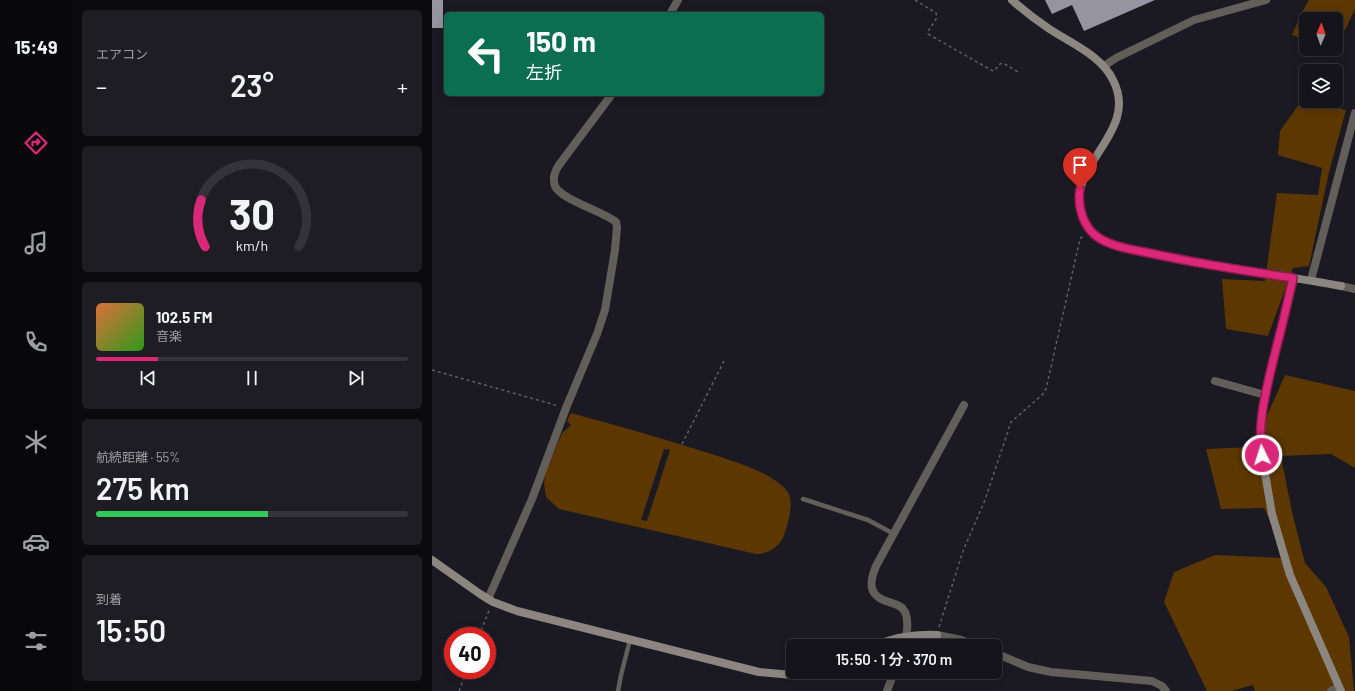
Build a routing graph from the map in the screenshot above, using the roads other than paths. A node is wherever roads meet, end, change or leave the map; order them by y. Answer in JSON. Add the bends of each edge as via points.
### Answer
{"nodes":[{"id":1,"x":678,"y":0,"type":"edge"},
{"id":2,"x":1012,"y":0,"type":"edge"},
{"id":3,"x":1266,"y":0,"type":"edge"},
{"id":4,"x":671,"y":12,"type":"edge"},
{"id":5,"x":1104,"y":66,"type":"junction"},
{"id":6,"x":611,"y":96,"type":"edge"},
{"id":7,"x":1355,"y":113,"type":"edge"},
{"id":8,"x":1293,"y":278,"type":"junction"},
{"id":9,"x":1310,"y":280,"type":"junction"},
{"id":10,"x":1355,"y":289,"type":"edge"},
{"id":11,"x":1215,"y":381,"type":"dead end"},
{"id":12,"x":1265,"y":395,"type":"junction"},
{"id":13,"x":964,"y":405,"type":"dead end"},
{"id":14,"x":803,"y":499,"type":"dead end"},
{"id":15,"x":894,"y":534,"type":"junction"},
{"id":16,"x":432,"y":560,"type":"edge"},
{"id":17,"x":491,"y":600,"type":"junction"},
{"id":18,"x":907,"y":636,"type":"junction"},
{"id":19,"x":892,"y":639,"type":"edge"},
{"id":20,"x":906,"y":639,"type":"edge"},
{"id":21,"x":956,"y":639,"type":"edge"},
{"id":22,"x":630,"y":640,"type":"junction"},
{"id":23,"x":1002,"y":656,"type":"edge"},
{"id":24,"x":786,"y":674,"type":"edge"},
{"id":25,"x":891,"y":679,"type":"edge"},
{"id":26,"x":1340,"y":689,"type":"edge"},
{"id":27,"x":618,"y":691,"type":"edge"},
{"id":28,"x":887,"y":691,"type":"edge"},
{"id":29,"x":1166,"y":691,"type":"edge"},
{"id":30,"x":1331,"y":691,"type":"edge"}],
"edges":[{"from":1,"to":4,"type":"street"},
{"from":2,"to":5,"type":"street"},
{"from":3,"to":5,"type":"street","via":[[1194,20]]},
{"from":5,"to":8,"type":"street","via":[[1114,82],[1120,106],[1114,127],[1080,189],[1080,210],[1090,229],[1098,237],[1132,249],[1194,263]]},
{"from":6,"to":17,"type":"street","via":[[554,174],[554,185],[561,193],[616,222],[615,250],[604,310],[597,334]]},
{"from":7,"to":9,"type":"street"},
{"from":8,"to":9,"type":"street"},
{"from":8,"to":12,"type":"street"},
{"from":9,"to":10,"type":"street"},
{"from":11,"to":12,"type":"street"},
{"from":12,"to":26,"type":"street","via":[[1260,444],[1272,514],[1290,575]]},
{"from":13,"to":15,"type":"street"},
{"from":14,"to":15,"type":"lane","via":[[868,520]]},
{"from":15,"to":18,"type":"street","via":[[876,566],[871,584],[876,596],[903,609],[908,626]]},
{"from":16,"to":17,"type":"street"},
{"from":17,"to":22,"type":"street","via":[[517,611]]},
{"from":18,"to":19,"type":"street"},
{"from":18,"to":20,"type":"street"},
{"from":18,"to":21,"type":"street","via":[[937,635]]},
{"from":22,"to":24,"type":"street","via":[[759,672]]},
{"from":22,"to":27,"type":"lane"},
{"from":23,"to":29,"type":"street","via":[[1028,667],[1051,672],[1152,681]]},
{"from":25,"to":28,"type":"street"},
{"from":26,"to":30,"type":"street"}]}
